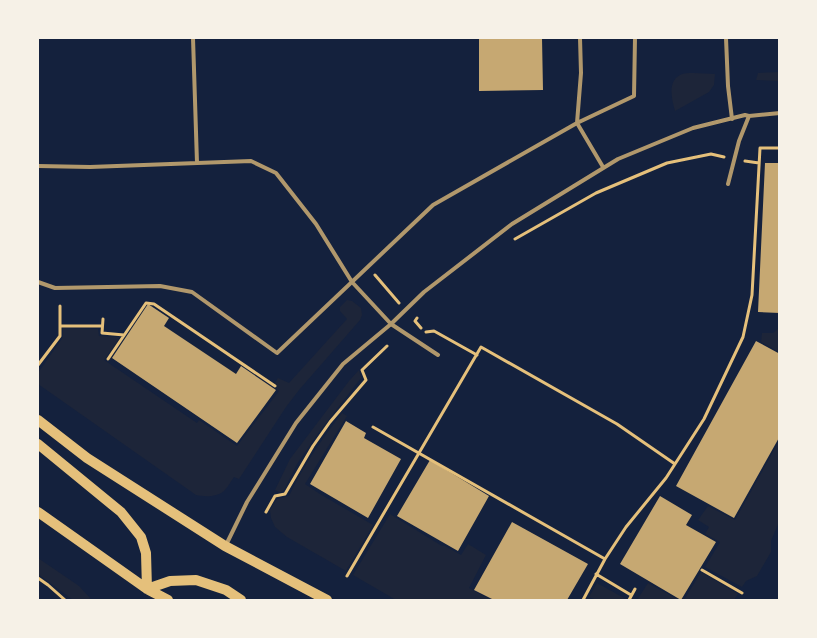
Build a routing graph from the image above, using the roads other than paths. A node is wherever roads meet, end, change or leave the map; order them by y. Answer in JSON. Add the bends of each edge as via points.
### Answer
{"nodes":[{"id":1,"x":193,"y":38,"type":"edge"},
{"id":2,"x":580,"y":38,"type":"edge"},
{"id":3,"x":635,"y":38,"type":"edge"},
{"id":4,"x":726,"y":38,"type":"edge"},
{"id":5,"x":780,"y":112,"type":"edge"},
{"id":6,"x":749,"y":116,"type":"junction"},
{"id":7,"x":732,"y":119,"type":"junction"},
{"id":8,"x":577,"y":123,"type":"junction"},
{"id":9,"x":197,"y":163,"type":"junction"},
{"id":10,"x":38,"y":166,"type":"edge"},
{"id":11,"x":603,"y":168,"type":"junction"},
{"id":12,"x":728,"y":184,"type":"dead end"},
{"id":13,"x":38,"y":282,"type":"edge"},
{"id":14,"x":352,"y":282,"type":"junction"},
{"id":15,"x":391,"y":324,"type":"junction"},
{"id":16,"x":438,"y":355,"type":"dead end"},
{"id":17,"x":38,"y":420,"type":"edge"},
{"id":18,"x":38,"y":444,"type":"edge"},
{"id":19,"x":38,"y":512,"type":"edge"},
{"id":20,"x":225,"y":546,"type":"junction"},
{"id":21,"x":147,"y":589,"type":"junction"},
{"id":22,"x":168,"y":600,"type":"edge"},
{"id":23,"x":241,"y":600,"type":"edge"},
{"id":24,"x":327,"y":600,"type":"edge"}],
"edges":[{"from":1,"to":9,"type":"lane"},
{"from":2,"to":8,"type":"lane"},
{"from":3,"to":8,"type":"lane","via":[[634,96]]},
{"from":4,"to":7,"type":"lane"},
{"from":5,"to":6,"type":"lane"},
{"from":6,"to":7,"type":"lane"},
{"from":6,"to":12,"type":"lane"},
{"from":7,"to":11,"type":"lane","via":[[693,128]]},
{"from":8,"to":11,"type":"lane"},
{"from":8,"to":14,"type":"lane","via":[[433,205]]},
{"from":9,"to":10,"type":"lane"},
{"from":9,"to":14,"type":"lane","via":[[251,161],[276,173],[316,224]]},
{"from":11,"to":15,"type":"lane","via":[[512,224],[424,292]]},
{"from":13,"to":14,"type":"lane","via":[[55,288],[160,286],[192,292],[277,353]]},
{"from":14,"to":15,"type":"lane"},
{"from":15,"to":16,"type":"lane"},
{"from":15,"to":20,"type":"lane","via":[[343,364],[296,423],[247,502]]},
{"from":17,"to":20,"type":"main road","via":[[87,458]]},
{"from":18,"to":21,"type":"main road","via":[[121,512],[140,537],[146,553]]},
{"from":19,"to":21,"type":"main road"},
{"from":20,"to":24,"type":"main road"},
{"from":21,"to":22,"type":"main road"},
{"from":21,"to":23,"type":"main road","via":[[170,580],[196,580],[226,590]]}]}
